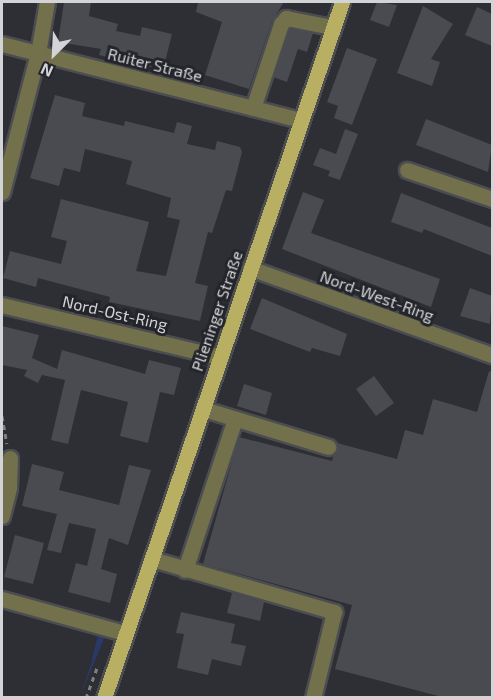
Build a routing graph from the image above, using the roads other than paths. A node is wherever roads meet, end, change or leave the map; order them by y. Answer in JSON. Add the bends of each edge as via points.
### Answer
{"nodes":[{"id":1,"x":47,"y":2,"type":"edge"},
{"id":2,"x":342,"y":2,"type":"edge"},
{"id":3,"x":332,"y":27,"type":"junction"},
{"id":4,"x":2,"y":44,"type":"edge"},
{"id":5,"x":38,"y":53,"type":"junction"},
{"id":6,"x":253,"y":108,"type":"junction"},
{"id":7,"x":301,"y":120,"type":"junction"},
{"id":8,"x":407,"y":170,"type":"dead end"},
{"id":9,"x":2,"y":192,"type":"edge"},
{"id":10,"x":492,"y":199,"type":"edge"},
{"id":11,"x":250,"y":268,"type":"junction"},
{"id":12,"x":2,"y":304,"type":"edge"},
{"id":13,"x":492,"y":355,"type":"edge"},
{"id":14,"x":221,"y":357,"type":"junction"},
{"id":15,"x":204,"y":409,"type":"junction"},
{"id":16,"x":235,"y":419,"type":"junction"},
{"id":17,"x":328,"y":447,"type":"dead end"},
{"id":18,"x":9,"y":458,"type":"road end"},
{"id":19,"x":2,"y":516,"type":"edge"},
{"id":20,"x":152,"y":559,"type":"junction"},
{"id":21,"x":185,"y":570,"type":"junction"},
{"id":22,"x":2,"y":599,"type":"edge"},
{"id":23,"x":125,"y":633,"type":"junction"},
{"id":24,"x":106,"y":696,"type":"edge"},
{"id":25,"x":313,"y":698,"type":"edge"}],
"edges":[{"from":1,"to":5,"type":"street"},
{"from":2,"to":3,"type":"main road","name":"Plieninger Straße"},
{"from":3,"to":6,"type":"street","via":[[286,18],[280,24]]},
{"from":3,"to":7,"type":"main road","name":"Plieninger Straße"},
{"from":4,"to":5,"type":"street","name":"Ruiter Straße"},
{"from":5,"to":6,"type":"street","name":"Ruiter Straße"},
{"from":5,"to":9,"type":"street"},
{"from":6,"to":7,"type":"street","name":"Ruiter Straße"},
{"from":7,"to":11,"type":"main road","name":"Plieninger Straße"},
{"from":8,"to":10,"type":"street"},
{"from":11,"to":13,"type":"street","name":"Nord-West-Ring"},
{"from":11,"to":14,"type":"main road","name":"Plieninger Straße"},
{"from":12,"to":14,"type":"street","name":"Nord-Ost-Ring"},
{"from":14,"to":15,"type":"main road","name":"Plieninger Straße"},
{"from":15,"to":16,"type":"street"},
{"from":15,"to":20,"type":"main road","name":"Plieninger Straße"},
{"from":16,"to":17,"type":"street"},
{"from":16,"to":21,"type":"street"},
{"from":18,"to":19,"type":"street","via":[[9,487]]},
{"from":20,"to":21,"type":"street"},
{"from":20,"to":23,"type":"main road","name":"Plieninger Straße"},
{"from":21,"to":25,"type":"street","via":[[334,612]]},
{"from":22,"to":23,"type":"street"},
{"from":23,"to":24,"type":"main road","name":"Plieninger Straße"}]}
